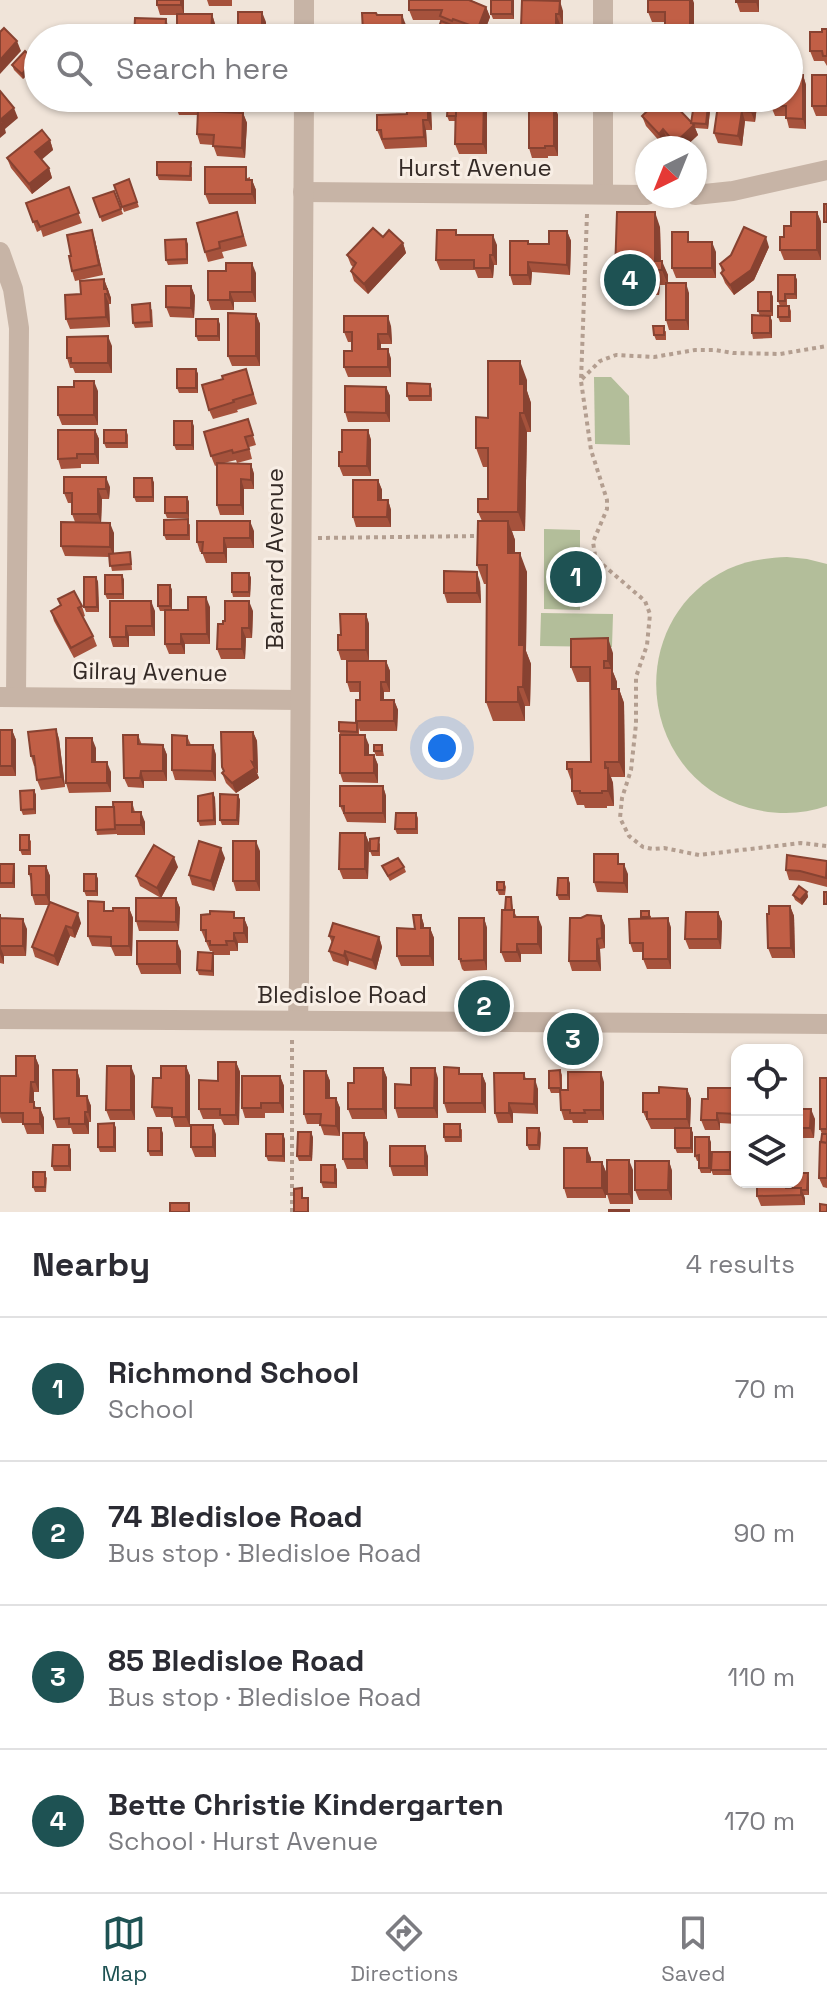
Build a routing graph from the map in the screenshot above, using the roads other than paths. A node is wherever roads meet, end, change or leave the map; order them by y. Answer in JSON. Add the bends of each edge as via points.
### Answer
{"nodes":[{"id":1,"x":304,"y":0,"type":"edge"},
{"id":2,"x":603,"y":0,"type":"edge"},
{"id":3,"x":304,"y":24,"type":"edge"},
{"id":4,"x":603,"y":24,"type":"edge"},
{"id":5,"x":304,"y":112,"type":"edge"},
{"id":6,"x":602,"y":112,"type":"edge"},
{"id":7,"x":827,"y":170,"type":"edge"},
{"id":8,"x":303,"y":192,"type":"junction"},
{"id":9,"x":594,"y":194,"type":"junction"},
{"id":10,"x":707,"y":194,"type":"edge"},
{"id":11,"x":635,"y":195,"type":"edge"},
{"id":12,"x":0,"y":252,"type":"edge"},
{"id":13,"x":8,"y":697,"type":"edge"},
{"id":14,"x":299,"y":700,"type":"junction"},
{"id":15,"x":0,"y":1019,"type":"edge"},
{"id":16,"x":295,"y":1020,"type":"junction"},
{"id":17,"x":827,"y":1024,"type":"edge"}],
"edges":[{"from":1,"to":3,"type":"street"},
{"from":2,"to":4,"type":"street"},
{"from":5,"to":8,"type":"street","name":"Barnard Avenue"},
{"from":6,"to":9,"type":"street"},
{"from":7,"to":10,"type":"street"},
{"from":8,"to":9,"type":"street","name":"Hurst Avenue"},
{"from":8,"to":14,"type":"street","name":"Barnard Avenue"},
{"from":9,"to":11,"type":"street","name":"Hurst Avenue"},
{"from":12,"to":13,"type":"street","via":[[19,328]]},
{"from":13,"to":14,"type":"street","name":"Gilray Avenue"},
{"from":14,"to":16,"type":"street","name":"Barnard Avenue"},
{"from":15,"to":16,"type":"street","name":"Bledisloe Road"},
{"from":16,"to":17,"type":"street","name":"Bledisloe Road"}]}
